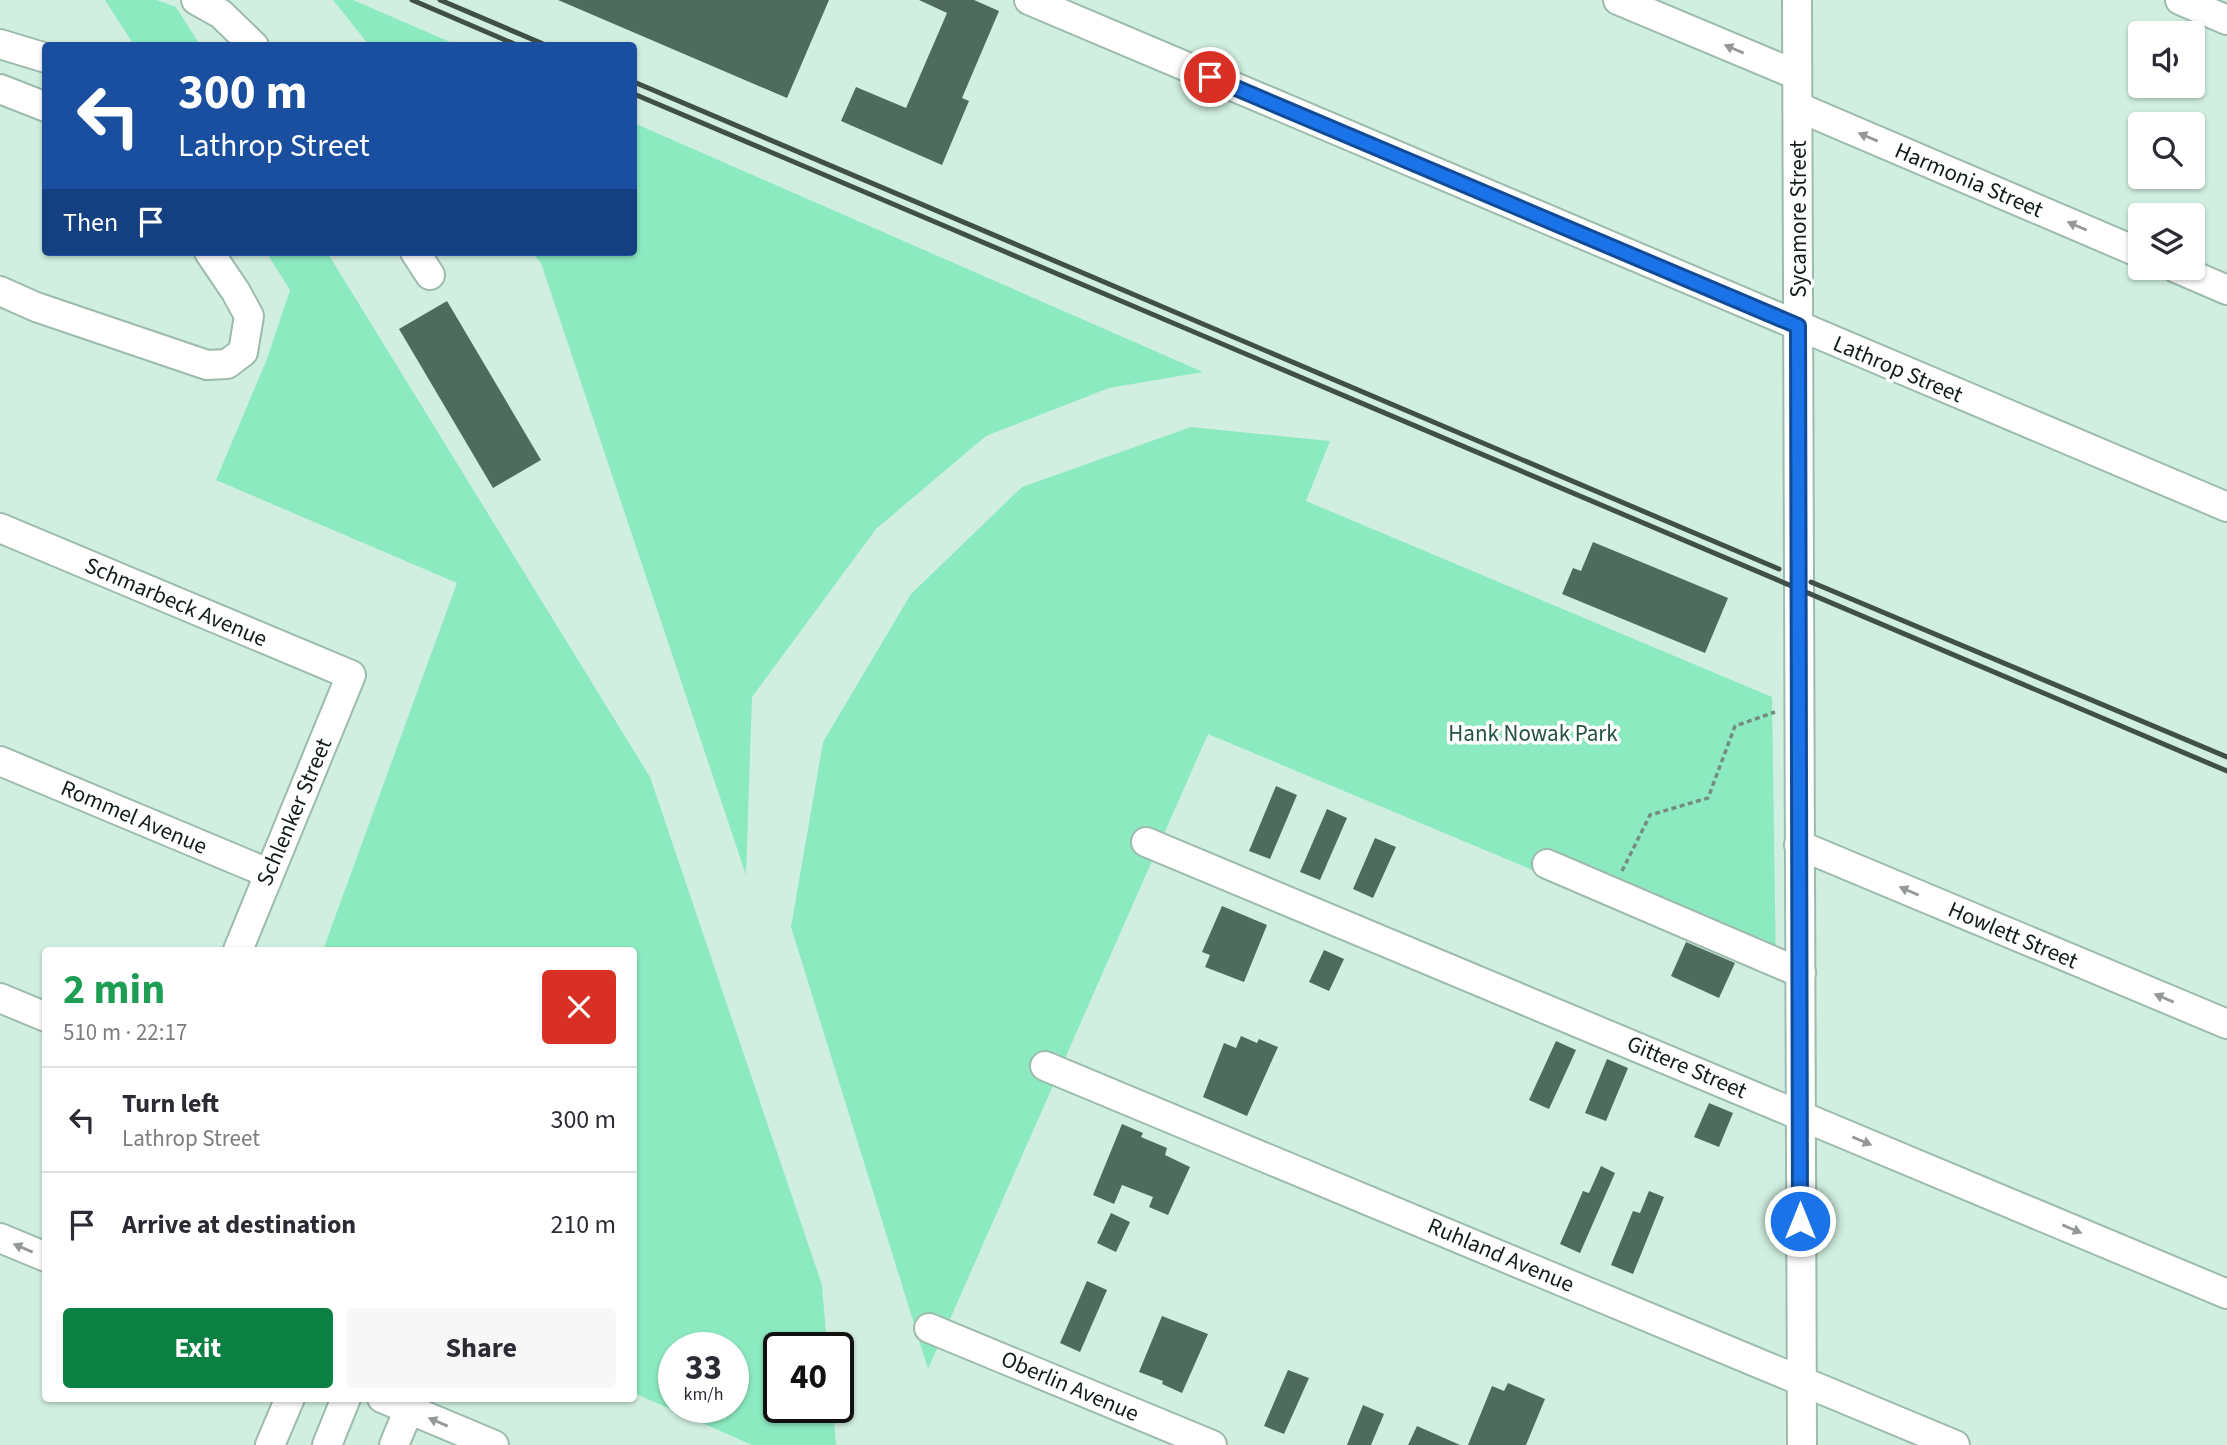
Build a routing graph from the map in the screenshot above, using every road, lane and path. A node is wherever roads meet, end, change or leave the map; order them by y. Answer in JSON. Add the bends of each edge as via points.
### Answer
{"nodes":[{"id":1,"x":196,"y":0,"type":"edge"},
{"id":2,"x":1029,"y":0,"type":"edge"},
{"id":3,"x":1619,"y":0,"type":"edge"},
{"id":4,"x":1797,"y":0,"type":"edge"},
{"id":5,"x":2180,"y":0,"type":"edge"},
{"id":6,"x":2227,"y":20,"type":"edge"},
{"id":7,"x":250,"y":42,"type":"edge"},
{"id":8,"x":0,"y":44,"type":"edge"},
{"id":9,"x":42,"y":57,"type":"edge"},
{"id":10,"x":1797,"y":75,"type":"junction"},
{"id":11,"x":0,"y":89,"type":"edge"},
{"id":12,"x":42,"y":105,"type":"edge"},
{"id":13,"x":1798,"y":107,"type":"junction"},
{"id":14,"x":2128,"y":248,"type":"edge"},
{"id":15,"x":212,"y":256,"type":"edge"},
{"id":16,"x":2205,"y":280,"type":"edge"},
{"id":17,"x":2227,"y":289,"type":"edge"},
{"id":18,"x":0,"y":291,"type":"edge"},
{"id":19,"x":1798,"y":326,"type":"junction"},
{"id":20,"x":2227,"y":507,"type":"edge"},
{"id":21,"x":0,"y":528,"type":"edge"},
{"id":22,"x":351,"y":675,"type":"joint"},
{"id":23,"x":1775,"y":712,"type":"dead end"},
{"id":24,"x":0,"y":761,"type":"edge"},
{"id":25,"x":1146,"y":842,"type":"dead end"},
{"id":26,"x":1799,"y":845,"type":"junction"},
{"id":27,"x":1631,"y":850,"type":"dead end"},
{"id":28,"x":1547,"y":864,"type":"dead end"},
{"id":29,"x":268,"y":873,"type":"junction"},
{"id":30,"x":239,"y":947,"type":"edge"},
{"id":31,"x":1801,"y":973,"type":"junction"},
{"id":32,"x":0,"y":998,"type":"edge"},
{"id":33,"x":42,"y":1015,"type":"edge"},
{"id":34,"x":2227,"y":1024,"type":"edge"},
{"id":35,"x":1045,"y":1066,"type":"dead end"},
{"id":36,"x":1799,"y":1114,"type":"junction"},
{"id":37,"x":0,"y":1238,"type":"edge"},
{"id":38,"x":42,"y":1255,"type":"edge"},
{"id":39,"x":2227,"y":1294,"type":"edge"},
{"id":40,"x":929,"y":1328,"type":"dead end"},
{"id":41,"x":1801,"y":1382,"type":"junction"},
{"id":42,"x":288,"y":1402,"type":"edge"},
{"id":43,"x":344,"y":1402,"type":"edge"},
{"id":44,"x":392,"y":1402,"type":"edge"},
{"id":45,"x":409,"y":1409,"type":"junction"},
{"id":46,"x":270,"y":1445,"type":"edge"},
{"id":47,"x":327,"y":1445,"type":"edge"},
{"id":48,"x":394,"y":1445,"type":"edge"},
{"id":49,"x":494,"y":1445,"type":"edge"},
{"id":50,"x":1212,"y":1445,"type":"edge"},
{"id":51,"x":1802,"y":1445,"type":"edge"},
{"id":52,"x":1955,"y":1445,"type":"edge"}],
"edges":[{"from":1,"to":7,"type":"street","via":[[221,14]]},
{"from":2,"to":19,"type":"street","name":"Lathrop Street"},
{"from":10,"to":3,"type":"street","one_way":true},
{"from":4,"to":10,"type":"street","name":"Sycamore Street"},
{"from":5,"to":6,"type":"street"},
{"from":8,"to":9,"type":"street"},
{"from":10,"to":13,"type":"street","name":"Sycamore Street"},
{"from":11,"to":12,"type":"street"},
{"from":14,"to":13,"type":"street","name":"Harmonia Street","one_way":true},
{"from":13,"to":19,"type":"street","name":"Sycamore Street"},
{"from":15,"to":18,"type":"street","via":[[249,316],[243,352],[227,364],[207,366]]},
{"from":16,"to":17,"type":"street"},
{"from":19,"to":20,"type":"street","name":"Lathrop Street"},
{"from":19,"to":26,"type":"street","name":"Sycamore Street"},
{"from":21,"to":22,"type":"street","name":"Schmarbeck Avenue"},
{"from":22,"to":29,"type":"street","name":"Schlenker Street"},
{"from":23,"to":27,"type":"path","via":[[1735,726],[1708,798],[1650,815]]},
{"from":24,"to":29,"type":"street","name":"Rommel Avenue"},
{"from":25,"to":36,"type":"street","name":"Gittere Street"},
{"from":26,"to":31,"type":"street","name":"Sycamore Street"},
{"from":34,"to":26,"type":"street","name":"Howlett Street","one_way":true},
{"from":28,"to":31,"type":"street"},
{"from":29,"to":30,"type":"street","name":"Schlenker Street"},
{"from":31,"to":36,"type":"street","name":"Sycamore Street"},
{"from":32,"to":33,"type":"street"},
{"from":35,"to":41,"type":"street","name":"Ruhland Avenue"},
{"from":36,"to":39,"type":"street","name":"Gittere Street","one_way":true},
{"from":36,"to":41,"type":"street","name":"Sycamore Street"},
{"from":38,"to":37,"type":"street","one_way":true},
{"from":40,"to":50,"type":"street","name":"Oberlin Avenue"},
{"from":41,"to":51,"type":"street","name":"Sycamore Street"},
{"from":41,"to":52,"type":"street","name":"Ruhland Avenue"},
{"from":42,"to":46,"type":"street"},
{"from":43,"to":47,"type":"street"},
{"from":44,"to":45,"type":"street"},
{"from":45,"to":48,"type":"street"},
{"from":49,"to":45,"type":"street","one_way":true}]}
